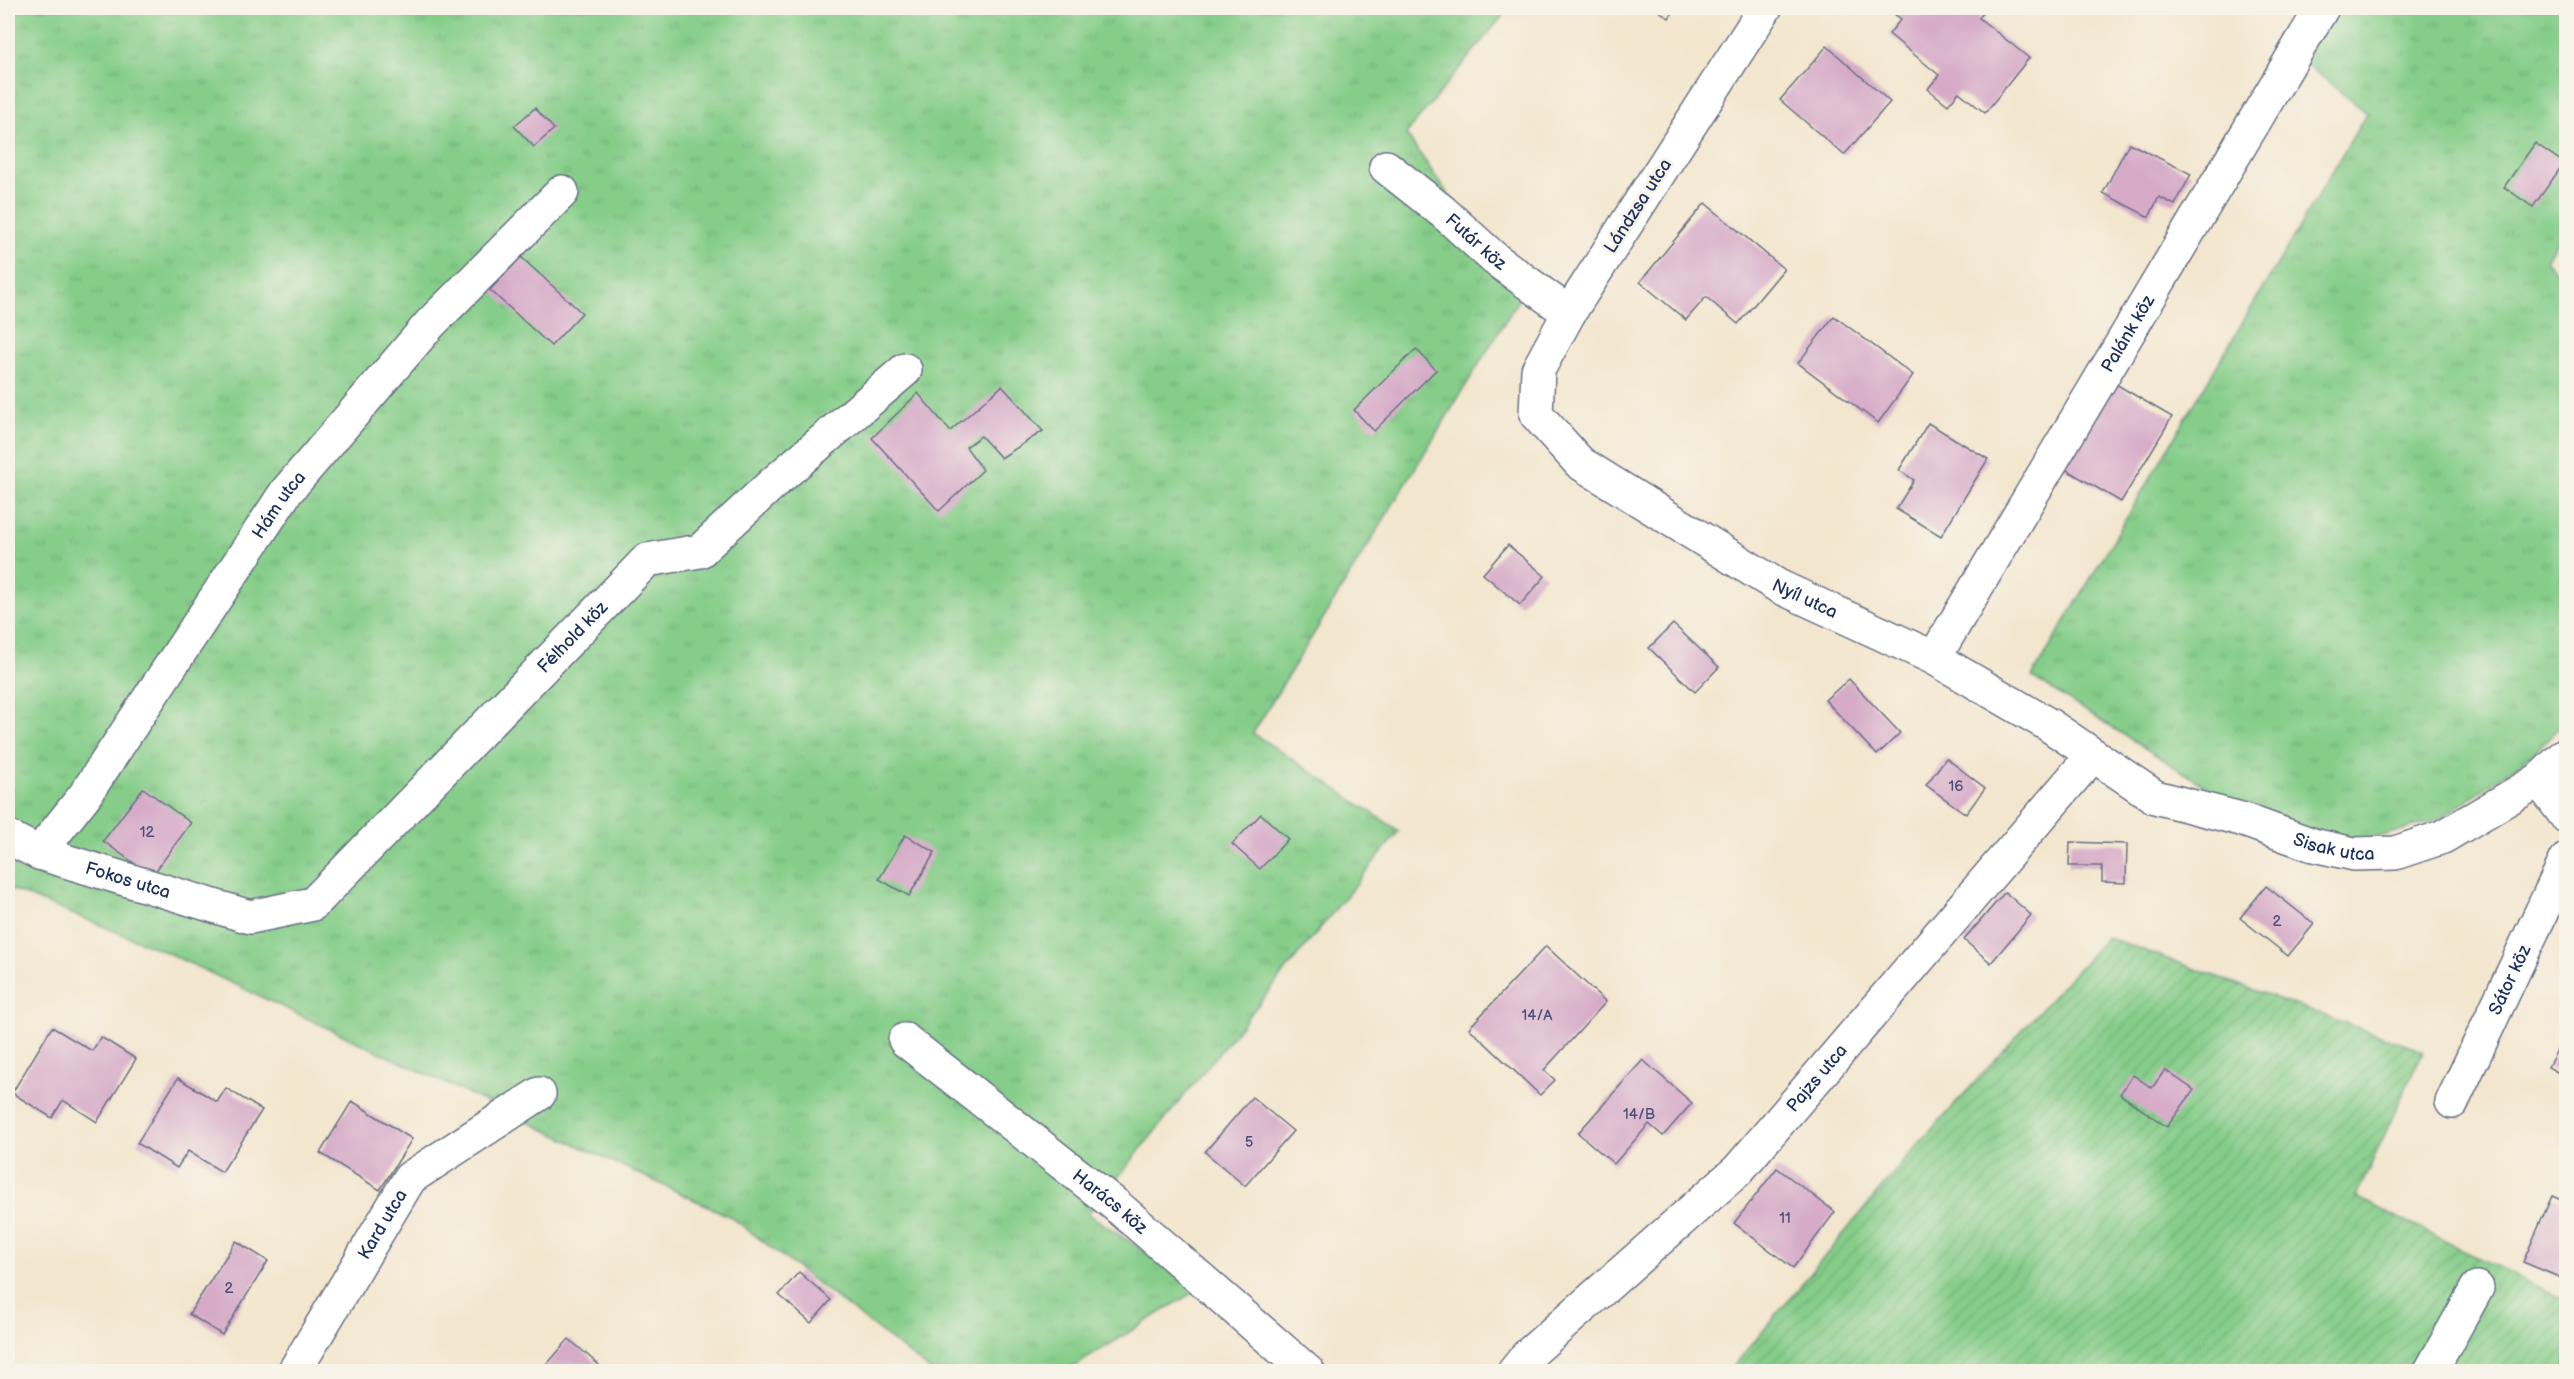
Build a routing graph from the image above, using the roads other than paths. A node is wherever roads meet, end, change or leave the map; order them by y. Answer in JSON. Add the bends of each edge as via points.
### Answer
{"nodes":[{"id":1,"x":1766,"y":8,"type":"edge"},
{"id":2,"x":2322,"y":8,"type":"edge"},
{"id":3,"x":1386,"y":167,"type":"dead end"},
{"id":4,"x":562,"y":192,"type":"dead end"},
{"id":5,"x":1569,"y":313,"type":"junction"},
{"id":6,"x":905,"y":370,"type":"dead end"},
{"id":7,"x":1536,"y":414,"type":"joint"},
{"id":8,"x":1934,"y":658,"type":"junction"},
{"id":9,"x":2566,"y":754,"type":"edge"},
{"id":10,"x":2092,"y":756,"type":"junction"},
{"id":11,"x":2539,"y":780,"type":"junction"},
{"id":12,"x":2566,"y":816,"type":"edge"},
{"id":13,"x":8,"y":837,"type":"edge"},
{"id":14,"x":39,"y":853,"type":"junction"},
{"id":15,"x":2566,"y":860,"type":"edge"},
{"id":16,"x":250,"y":917,"type":"joint"},
{"id":17,"x":905,"y":1040,"type":"dead end"},
{"id":18,"x":539,"y":1094,"type":"dead end"},
{"id":19,"x":2452,"y":1102,"type":"dead end"},
{"id":20,"x":2477,"y":1288,"type":"dead end"},
{"id":21,"x":1530,"y":1366,"type":"edge"},
{"id":22,"x":294,"y":1371,"type":"edge"},
{"id":23,"x":1308,"y":1371,"type":"edge"},
{"id":24,"x":2430,"y":1371,"type":"edge"}],
"edges":[{"from":1,"to":5,"type":"street","name":"Lándzsa utca"},
{"from":2,"to":8,"type":"street","name":"Palánk köz"},
{"from":3,"to":5,"type":"street","name":"Futár köz","via":[[1495,259]]},
{"from":4,"to":14,"type":"street","name":"Hám utca","via":[[430,324],[285,492],[85,795]]},
{"from":5,"to":7,"type":"street","name":"Lándzsa utca","via":[[1538,370]]},
{"from":6,"to":16,"type":"street","name":"Félhold köz","via":[[700,551],[647,560],[313,904]]},
{"from":7,"to":8,"type":"street","name":"Nyíl utca","via":[[1580,463],[1778,586]]},
{"from":8,"to":10,"type":"street","name":"Nyíl utca","via":[[2016,705]]},
{"from":9,"to":11,"type":"street","name":"Sisak utca"},
{"from":10,"to":11,"type":"street","name":"Sisak utca","via":[[2155,797],[2354,854],[2395,854],[2443,837]]},
{"from":10,"to":21,"type":"street","name":"Pajzs utca","via":[[1738,1170]]},
{"from":11,"to":12,"type":"street"},
{"from":13,"to":14,"type":"street","name":"Fokos utca"},
{"from":14,"to":16,"type":"street","name":"Fokos utca"},
{"from":15,"to":19,"type":"street","name":"Sátor köz"},
{"from":17,"to":23,"type":"street","name":"Harács köz","via":[[1117,1206]]},
{"from":18,"to":22,"type":"street","name":"Kard utca","via":[[410,1178]]},
{"from":20,"to":24,"type":"street"}]}
